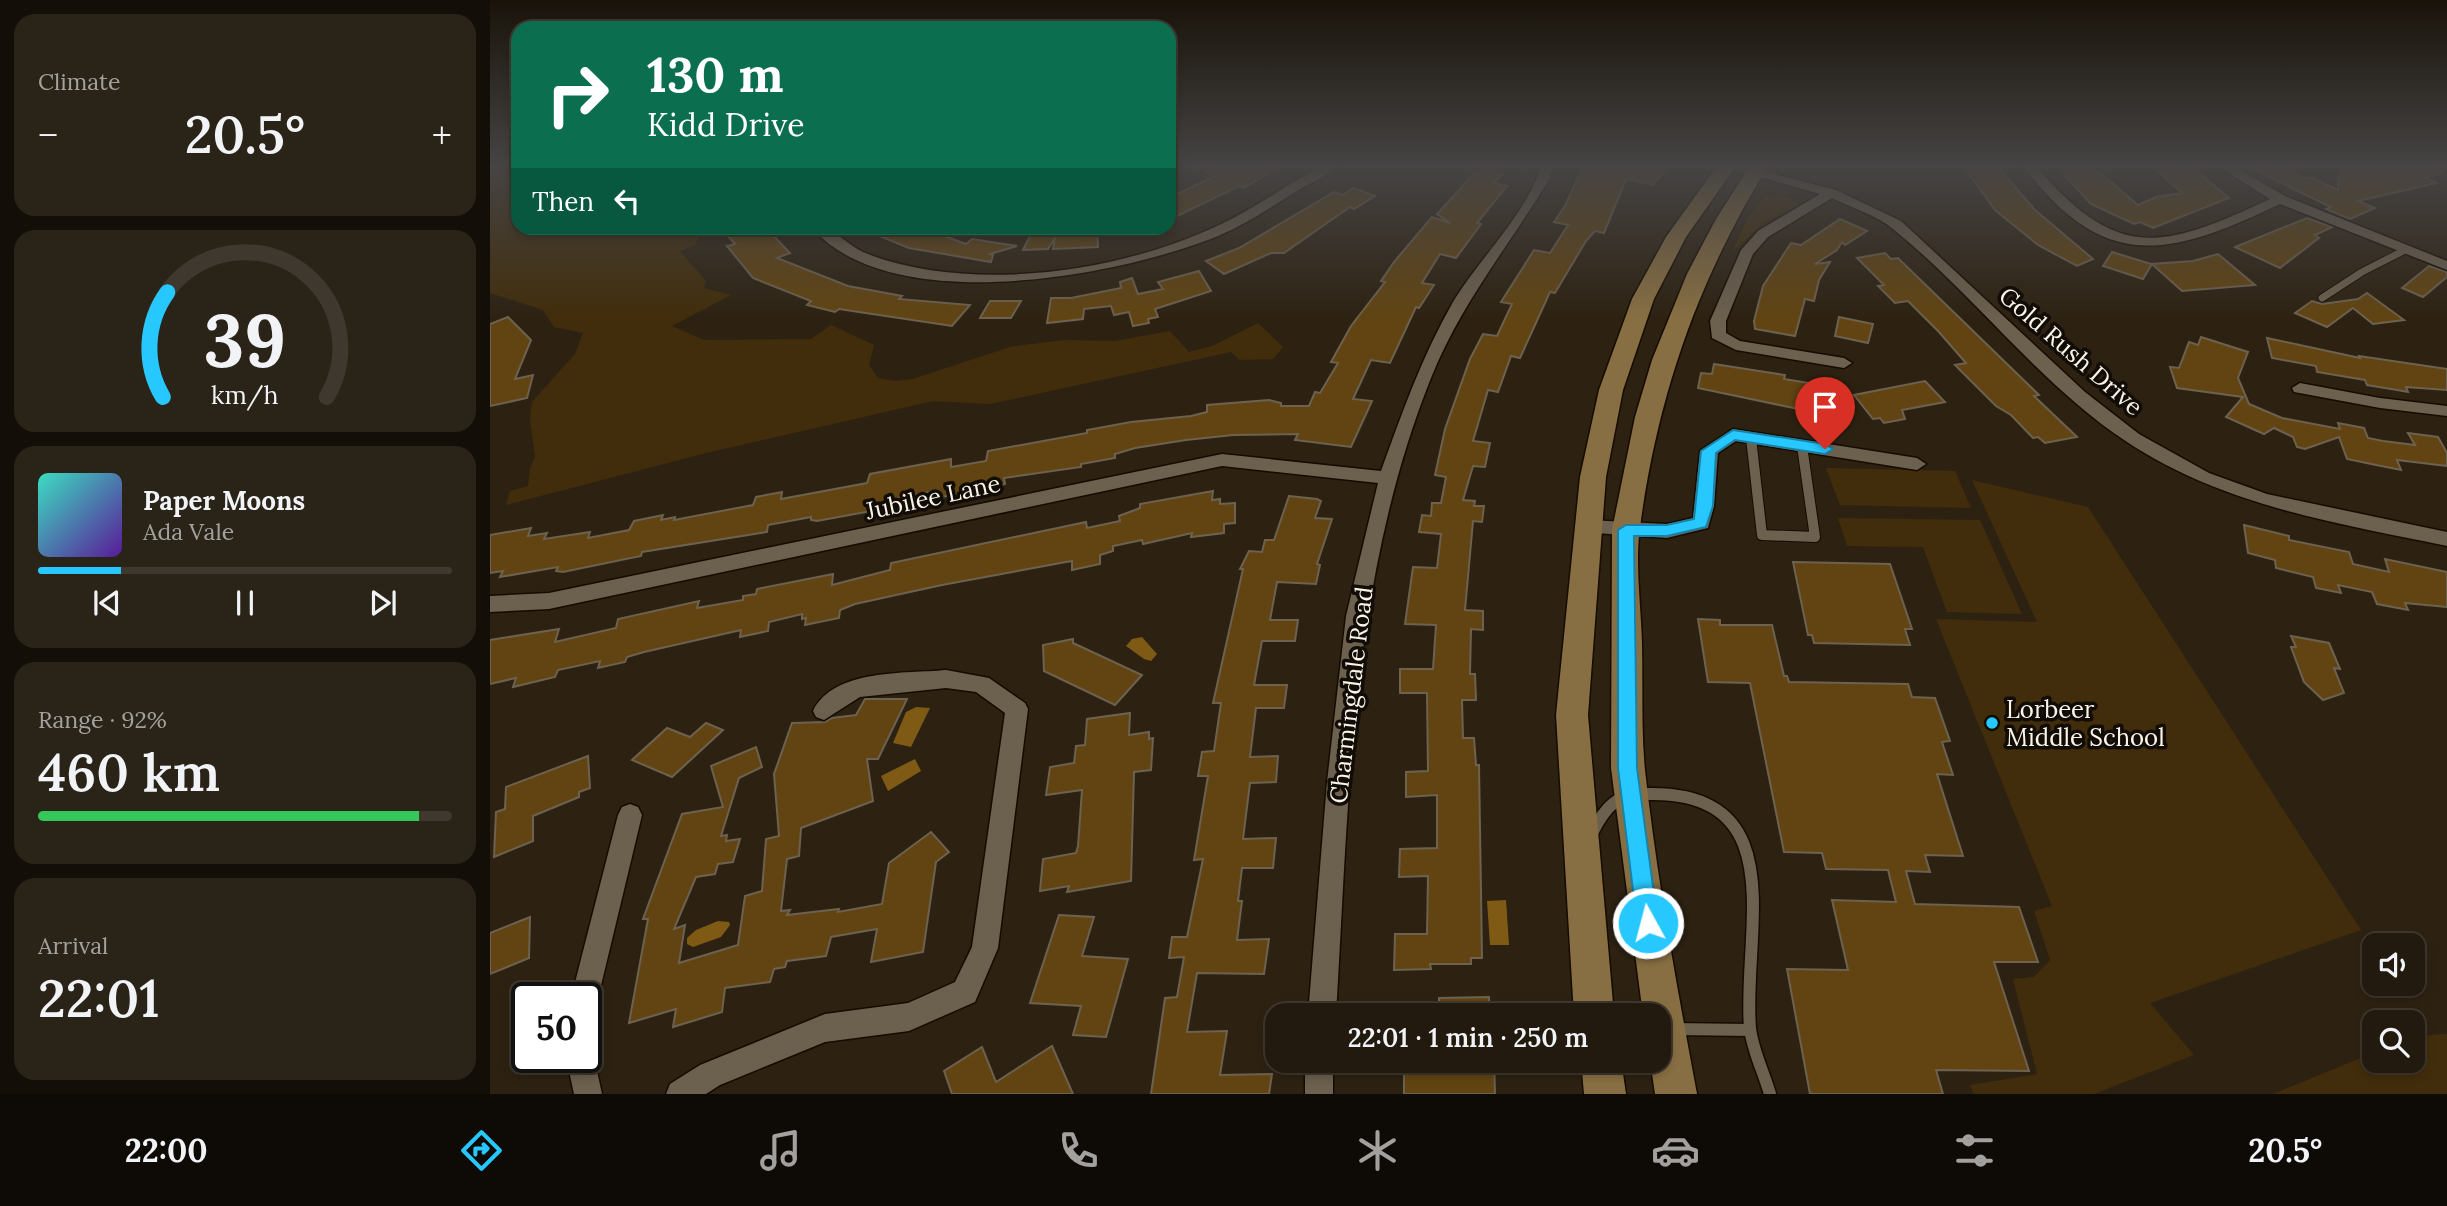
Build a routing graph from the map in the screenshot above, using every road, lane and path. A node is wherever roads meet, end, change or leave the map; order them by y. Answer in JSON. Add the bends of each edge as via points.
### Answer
{"nodes":[{"id":1,"x":1245,"y":217,"type":"edge"},
{"id":2,"x":1519,"y":217,"type":"edge"},
{"id":3,"x":1690,"y":217,"type":"edge"},
{"id":4,"x":1730,"y":217,"type":"edge"},
{"id":5,"x":1791,"y":217,"type":"edge"},
{"id":6,"x":1881,"y":217,"type":"edge"},
{"id":7,"x":2078,"y":217,"type":"edge"},
{"id":8,"x":2240,"y":217,"type":"edge"},
{"id":9,"x":2324,"y":217,"type":"edge"},
{"id":10,"x":827,"y":235,"type":"edge"},
{"id":11,"x":2405,"y":250,"type":"junction"},
{"id":12,"x":2447,"y":266,"type":"edge"},
{"id":13,"x":2322,"y":298,"type":"dead end"},
{"id":14,"x":1844,"y":363,"type":"dead end"},
{"id":15,"x":2300,"y":388,"type":"dead end"},
{"id":16,"x":2447,"y":411,"type":"edge"},
{"id":17,"x":1751,"y":438,"type":"junction"},
{"id":18,"x":1802,"y":446,"type":"junction"},
{"id":19,"x":1917,"y":464,"type":"dead end"},
{"id":20,"x":1388,"y":478,"type":"junction"},
{"id":21,"x":1588,"y":527,"type":"junction"},
{"id":22,"x":1626,"y":530,"type":"junction"},
{"id":23,"x":2447,"y":539,"type":"edge"},
{"id":24,"x":490,"y":604,"type":"edge"},
{"id":25,"x":824,"y":711,"type":"dead end"},
{"id":26,"x":1631,"y":794,"type":"junction"},
{"id":27,"x":630,"y":815,"type":"dead end"},
{"id":28,"x":1584,"y":849,"type":"junction"},
{"id":29,"x":588,"y":982,"type":"edge"},
{"id":30,"x":1323,"y":1003,"type":"edge"},
{"id":31,"x":1593,"y":1003,"type":"edge"},
{"id":32,"x":1661,"y":1003,"type":"edge"},
{"id":33,"x":1671,"y":1029,"type":"edge"},
{"id":34,"x":1750,"y":1030,"type":"junction"},
{"id":35,"x":1671,"y":1064,"type":"edge"},
{"id":36,"x":583,"y":1073,"type":"edge"},
{"id":37,"x":1319,"y":1073,"type":"edge"},
{"id":38,"x":1603,"y":1073,"type":"edge"},
{"id":39,"x":588,"y":1094,"type":"edge"},
{"id":40,"x":680,"y":1094,"type":"edge"},
{"id":41,"x":1319,"y":1094,"type":"edge"},
{"id":42,"x":1605,"y":1094,"type":"edge"},
{"id":43,"x":1676,"y":1094,"type":"edge"},
{"id":44,"x":1770,"y":1094,"type":"edge"}],
"edges":[{"from":1,"to":10,"type":"street","via":[[1183,246],[1133,260],[1021,278],[904,269],[841,247]]},
{"from":2,"to":20,"type":"street","name":"Charmingdale Road","via":[[1461,302],[1423,377]]},
{"from":3,"to":21,"type":"main road","via":[[1639,312],[1611,390]]},
{"from":4,"to":22,"type":"main road","via":[[1698,274],[1664,360],[1647,416]]},
{"from":5,"to":14,"type":"street","via":[[1763,234],[1746,253],[1718,321],[1718,335],[1735,345]]},
{"from":6,"to":23,"type":"street","name":"Gold Rush Drive","via":[[1896,224],[2079,396],[2133,438],[2203,477],[2263,499]]},
{"from":7,"to":8,"type":"street","via":[[2101,231],[2147,243],[2174,243]]},
{"from":9,"to":11,"type":"street"},
{"from":11,"to":12,"type":"street"},
{"from":11,"to":13,"type":"lane"},
{"from":15,"to":16,"type":"street"},
{"from":17,"to":18,"type":"street"},
{"from":17,"to":18,"type":"lane","via":[[1762,535],[1815,537]]},
{"from":17,"to":22,"type":"street","via":[[1733,435],[1709,451],[1700,523],[1667,531]]},
{"from":18,"to":19,"type":"street"},
{"from":20,"to":24,"type":"street","name":"Jubilee Lane","via":[[1222,460],[549,601]]},
{"from":20,"to":30,"type":"street","name":"Charmingdale Road","via":[[1356,616]]},
{"from":21,"to":22,"type":"street"},
{"from":21,"to":28,"type":"main road","via":[[1572,715]]},
{"from":22,"to":26,"type":"main road"},
{"from":25,"to":40,"type":"street","via":[[845,692],[859,688],[946,679],[981,684],[1017,709],[985,948],[965,992],[909,1017],[825,1028],[710,1075]]},
{"from":26,"to":28,"type":"lane","via":[[1605,807]]},
{"from":26,"to":32,"type":"main road"},
{"from":26,"to":34,"type":"lane","via":[[1678,793],[1737,825],[1752,864]]},
{"from":27,"to":29,"type":"street"},
{"from":28,"to":31,"type":"main road"},
{"from":33,"to":34,"type":"lane"},
{"from":34,"to":44,"type":"lane"},
{"from":35,"to":43,"type":"main road"},
{"from":36,"to":39,"type":"street"},
{"from":37,"to":41,"type":"street"},
{"from":38,"to":42,"type":"main road"}]}
